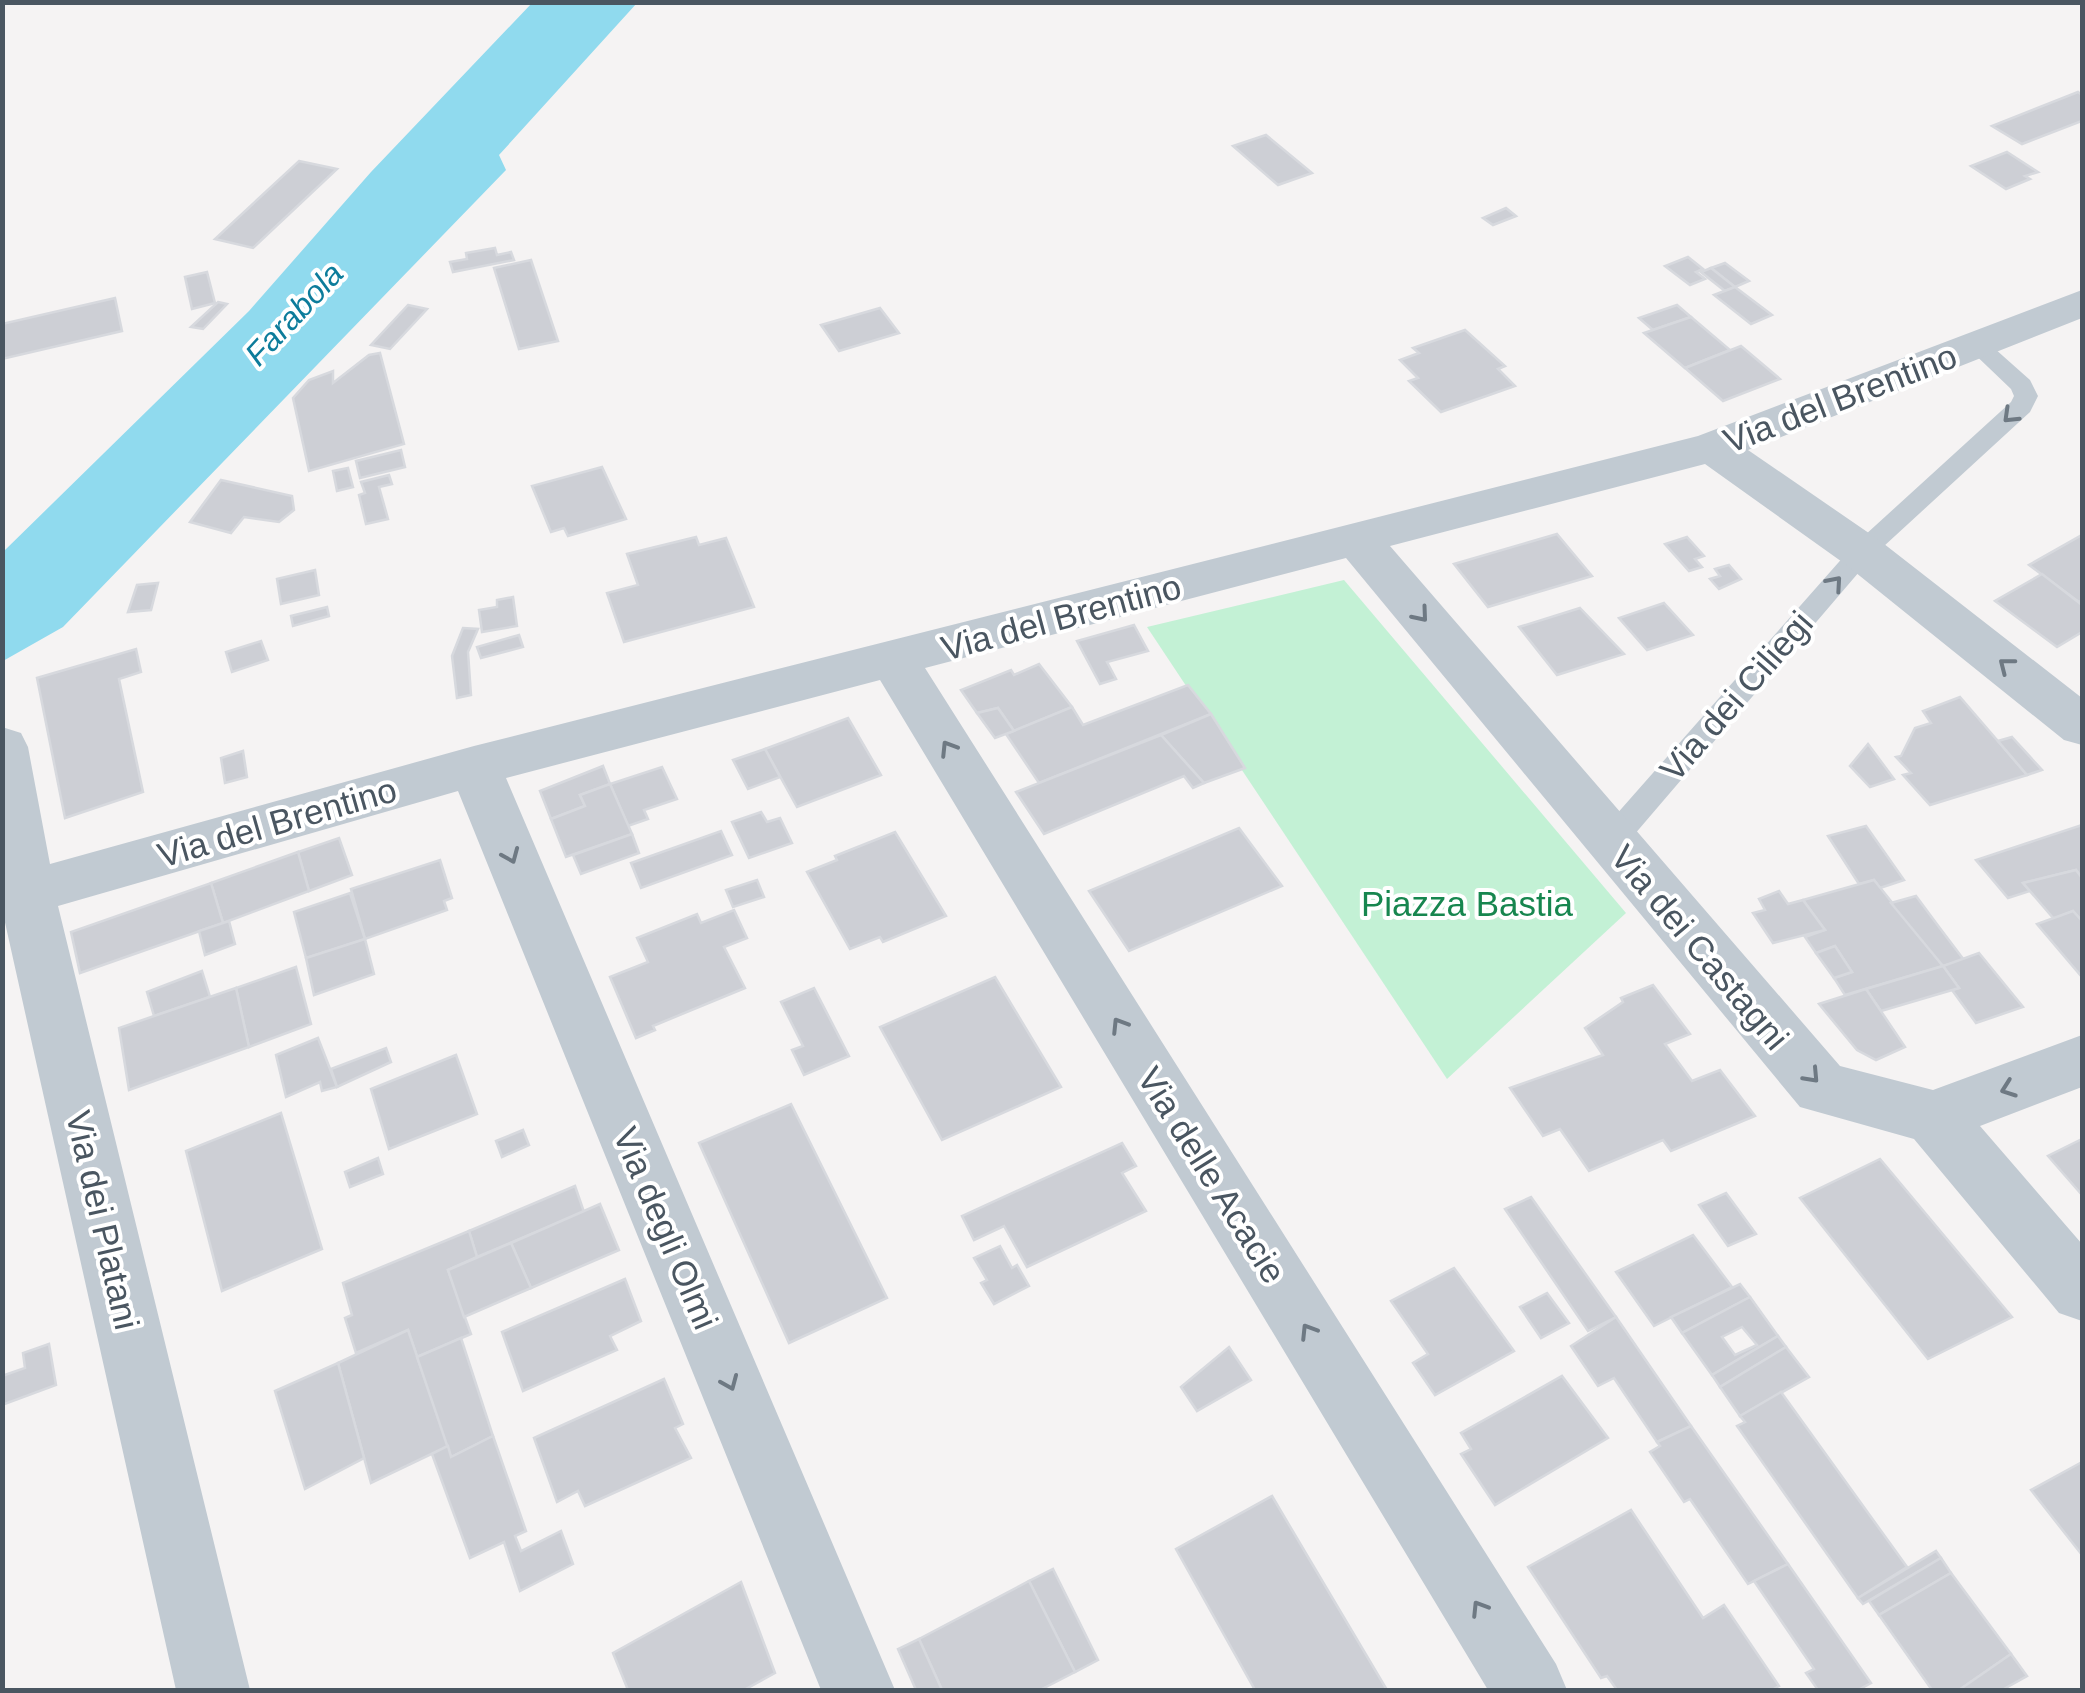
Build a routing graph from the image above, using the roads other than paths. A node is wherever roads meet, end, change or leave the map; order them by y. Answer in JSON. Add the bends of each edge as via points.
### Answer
{"nodes":[{"id":1,"x":2082,"y":304,"type":"edge"},
{"id":2,"x":1977,"y":345,"type":"junction"},
{"id":3,"x":1712,"y":447,"type":"junction"},
{"id":4,"x":1358,"y":540,"type":"junction"},
{"id":5,"x":1862,"y":552,"type":"junction"},
{"id":6,"x":894,"y":660,"type":"junction"},
{"id":7,"x":2082,"y":726,"type":"edge"},
{"id":8,"x":2,"y":747,"type":"edge"},
{"id":9,"x":474,"y":766,"type":"junction"},
{"id":10,"x":1610,"y":841,"type":"junction"},
{"id":11,"x":27,"y":893,"type":"junction"},
{"id":12,"x":2082,"y":1061,"type":"edge"},
{"id":13,"x":1933,"y":1117,"type":"junction"},
{"id":14,"x":2082,"y":1291,"type":"edge"},
{"id":15,"x":212,"y":1690,"type":"edge"},
{"id":16,"x":858,"y":1690,"type":"edge"},
{"id":17,"x":1530,"y":1690,"type":"edge"}],
"edges":[{"from":1,"to":2,"type":"street","name":"Via del Brentino"},
{"from":2,"to":3,"type":"street","name":"Via del Brentino"},
{"from":2,"to":5,"type":"lane","name":"Via dei Ciliegi","one_way":true,"via":[[2026,396]]},
{"from":3,"to":4,"type":"street","name":"Via del Brentino"},
{"from":3,"to":5,"type":"street"},
{"from":4,"to":6,"type":"street","name":"Via del Brentino"},
{"from":4,"to":10,"type":"street","name":"Via dei Castagni","one_way":true},
{"from":7,"to":5,"type":"street","one_way":true},
{"from":10,"to":5,"type":"lane","name":"Via dei Ciliegi","one_way":true},
{"from":6,"to":9,"type":"street","name":"Via del Brentino"},
{"from":17,"to":6,"type":"street","name":"Via delle Acacie","one_way":true},
{"from":8,"to":11,"type":"street","name":"Via dei Platani"},
{"from":9,"to":11,"type":"street","name":"Via del Brentino"},
{"from":9,"to":16,"type":"street","name":"Via degli Olmi","one_way":true},
{"from":10,"to":13,"type":"street","name":"Via dei Castagni","one_way":true,"via":[[1820,1088]]},
{"from":11,"to":15,"type":"street","name":"Via dei Platani"},
{"from":12,"to":13,"type":"street","one_way":true},
{"from":13,"to":14,"type":"street"}]}
